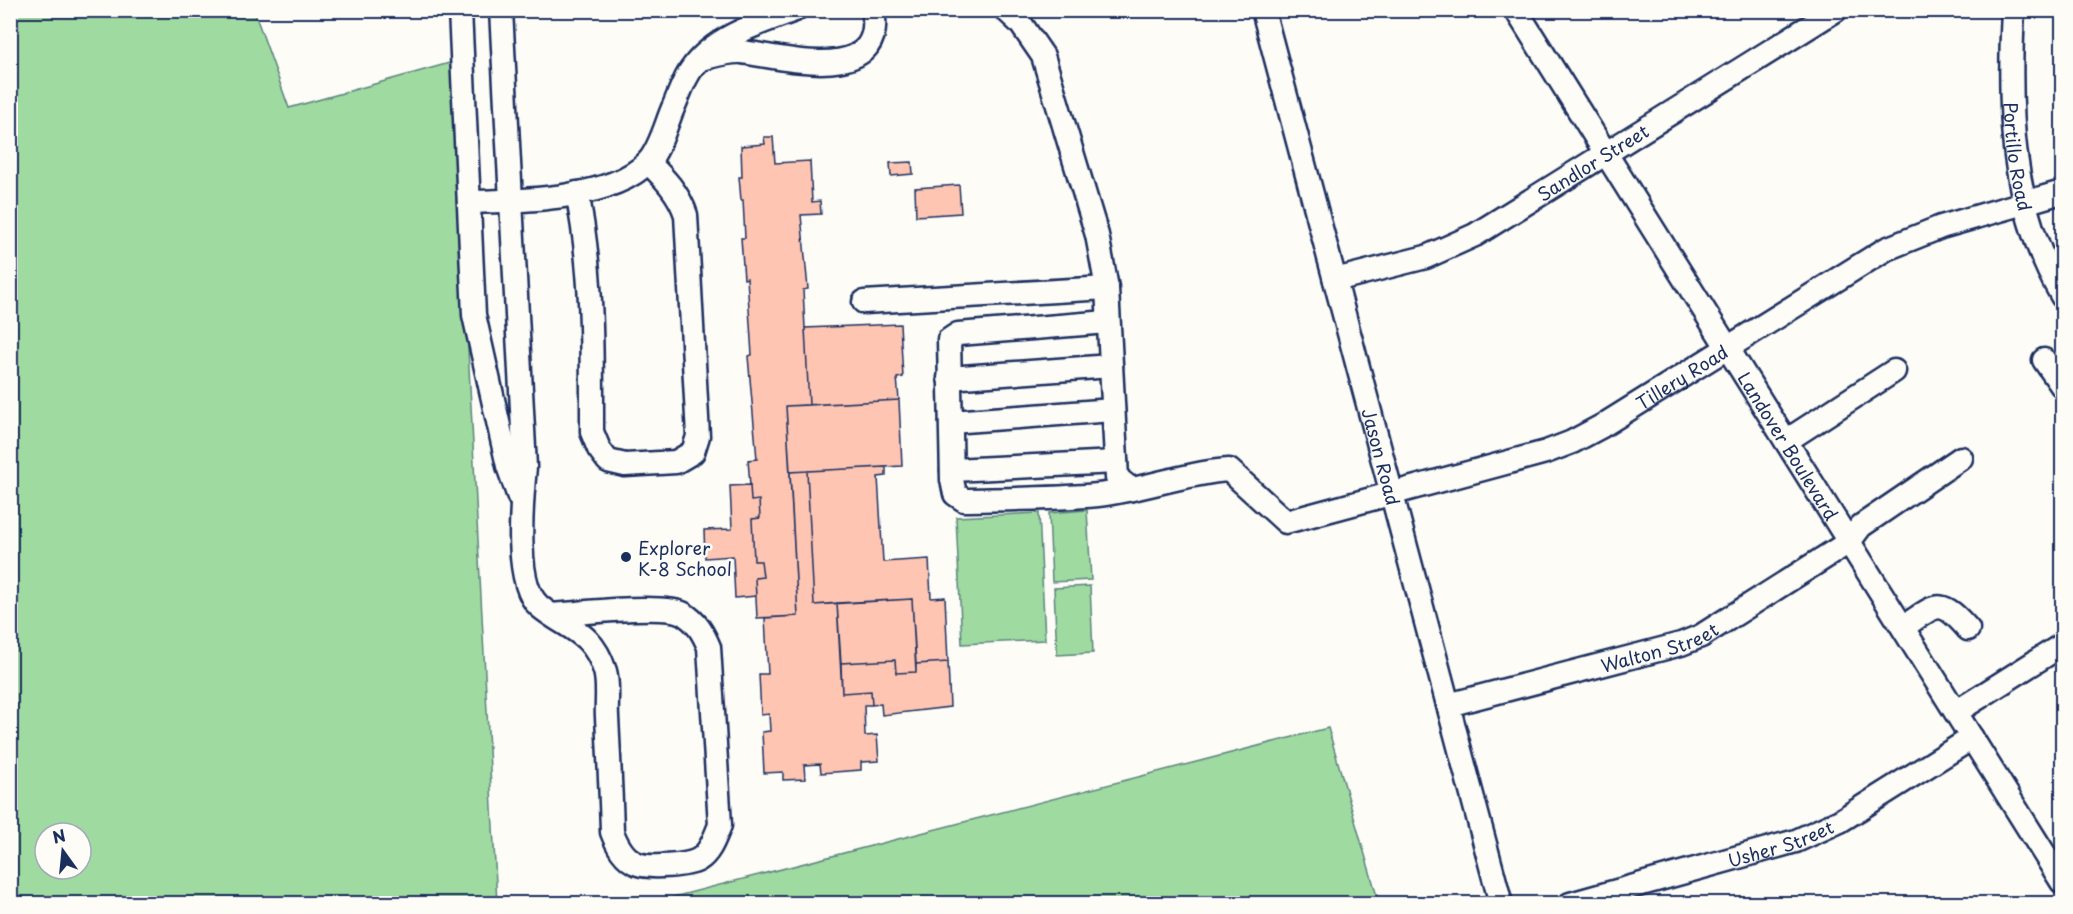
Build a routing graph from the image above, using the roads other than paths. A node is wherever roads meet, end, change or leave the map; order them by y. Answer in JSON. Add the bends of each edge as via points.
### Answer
{"nodes":[{"id":1,"x":460,"y":10,"type":"edge"},
{"id":2,"x":501,"y":10,"type":"edge"},
{"id":3,"x":795,"y":10,"type":"edge"},
{"id":4,"x":873,"y":10,"type":"edge"},
{"id":5,"x":1006,"y":10,"type":"edge"},
{"id":6,"x":1263,"y":10,"type":"edge"},
{"id":7,"x":1515,"y":10,"type":"edge"},
{"id":8,"x":1836,"y":10,"type":"edge"},
{"id":9,"x":2013,"y":10,"type":"edge"},
{"id":10,"x":1813,"y":17,"type":"edge"},
{"id":11,"x":701,"y":59,"type":"junction"},
{"id":12,"x":1606,"y":154,"type":"junction"},
{"id":13,"x":648,"y":162,"type":"junction"},
{"id":14,"x":2062,"y":192,"type":"edge"},
{"id":15,"x":577,"y":194,"type":"junction"},
{"id":16,"x":510,"y":201,"type":"junction"},
{"id":17,"x":469,"y":202,"type":"junction"},
{"id":18,"x":2025,"y":203,"type":"junction"},
{"id":19,"x":1335,"y":280,"type":"junction"},
{"id":20,"x":1107,"y":288,"type":"junction"},
{"id":21,"x":2062,"y":296,"type":"edge"},
{"id":22,"x":864,"y":303,"type":"dead end"},
{"id":23,"x":1108,"y":322,"type":"junction"},
{"id":24,"x":1728,"y":348,"type":"junction"},
{"id":25,"x":2044,"y":360,"type":"dead end"},
{"id":26,"x":1111,"y":366,"type":"junction"},
{"id":27,"x":1894,"y":371,"type":"dead end"},
{"id":28,"x":949,"y":378,"type":"junction"},
{"id":29,"x":2062,"y":386,"type":"edge"},
{"id":30,"x":1113,"y":410,"type":"junction"},
{"id":31,"x":951,"y":422,"type":"junction"},
{"id":32,"x":1786,"y":441,"type":"junction"},
{"id":33,"x":1961,"y":458,"type":"dead end"},
{"id":34,"x":1116,"y":462,"type":"junction"},
{"id":35,"x":952,"y":470,"type":"junction"},
{"id":36,"x":1131,"y":489,"type":"junction"},
{"id":37,"x":1392,"y":494,"type":"junction"},
{"id":38,"x":522,"y":504,"type":"junction"},
{"id":39,"x":1849,"y":542,"type":"junction"},
{"id":40,"x":553,"y":615,"type":"junction"},
{"id":41,"x":1903,"y":627,"type":"junction"},
{"id":42,"x":1968,"y":629,"type":"dead end"},
{"id":43,"x":2062,"y":645,"type":"edge"},
{"id":44,"x":1448,"y":705,"type":"junction"},
{"id":45,"x":1956,"y":712,"type":"junction"},
{"id":46,"x":1972,"y":738,"type":"junction"},
{"id":47,"x":2062,"y":882,"type":"edge"},
{"id":48,"x":1501,"y":903,"type":"edge"},
{"id":49,"x":1570,"y":903,"type":"edge"}],
"edges":[{"from":1,"to":17,"type":"street"},
{"from":2,"to":16,"type":"street"},
{"from":3,"to":11,"type":"street","via":[[718,43]]},
{"from":4,"to":11,"type":"street","via":[[871,38],[864,51],[853,58],[800,62],[741,52]]},
{"from":5,"to":20,"type":"street","via":[[1021,24],[1043,57],[1097,236]]},
{"from":6,"to":19,"type":"street","name":"Jason Road"},
{"from":7,"to":12,"type":"street","name":"Landover Boulevard"},
{"from":8,"to":10,"type":"street","name":"Sandlor Street"},
{"from":9,"to":18,"type":"street","name":"Portillo Road","via":[[2011,126]]},
{"from":10,"to":12,"type":"street","name":"Sandlor Street"},
{"from":11,"to":13,"type":"street","via":[[692,67]]},
{"from":12,"to":19,"type":"street","name":"Sandlor Street","via":[[1452,247]]},
{"from":12,"to":24,"type":"street","name":"Landover Boulevard"},
{"from":13,"to":15,"type":"street","via":[[601,188]]},
{"from":13,"to":15,"type":"street","via":[[671,186],[686,215],[698,436],[693,452],[676,462],[625,465],[608,461],[592,432],[587,279]]},
{"from":14,"to":18,"type":"street","name":"Tillery Road"},
{"from":15,"to":16,"type":"street"},
{"from":16,"to":17,"type":"street"},
{"from":16,"to":38,"type":"street","via":[[525,467]]},
{"from":17,"to":38,"type":"street","via":[[478,335],[508,466]]},
{"from":18,"to":21,"type":"street","name":"Portillo Road","via":[[2039,247]]},
{"from":18,"to":24,"type":"street","name":"Tillery Road","via":[[1941,227],[1886,249]]},
{"from":19,"to":37,"type":"street","name":"Jason Road"},
{"from":20,"to":22,"type":"street"},
{"from":20,"to":23,"type":"street"},
{"from":23,"to":26,"type":"street"},
{"from":23,"to":28,"type":"street","via":[[958,334],[949,340]]},
{"from":24,"to":32,"type":"street","name":"Landover Boulevard"},
{"from":24,"to":37,"type":"street","name":"Tillery Road","via":[[1572,442]]},
{"from":25,"to":29,"type":"street"},
{"from":26,"to":28,"type":"street"},
{"from":26,"to":30,"type":"street"},
{"from":27,"to":32,"type":"street"},
{"from":28,"to":31,"type":"street"},
{"from":30,"to":31,"type":"street"},
{"from":30,"to":34,"type":"street"},
{"from":31,"to":35,"type":"street"},
{"from":32,"to":39,"type":"street","name":"Landover Boulevard"},
{"from":33,"to":39,"type":"street","name":"Walton Street","via":[[1861,526]]},
{"from":34,"to":35,"type":"street"},
{"from":34,"to":36,"type":"street","via":[[1117,478]]},
{"from":35,"to":36,"type":"street","via":[[955,494],[964,500],[1099,495]]},
{"from":36,"to":37,"type":"street","name":"Tillery Road","via":[[1198,472],[1229,470],[1286,522]]},
{"from":37,"to":44,"type":"street","name":"Jason Road"},
{"from":38,"to":40,"type":"street","via":[[525,577],[537,604]]},
{"from":39,"to":41,"type":"street","name":"Landover Boulevard"},
{"from":39,"to":44,"type":"street","name":"Walton Street","via":[[1701,636]]},
{"from":40,"to":40,"type":"street","via":[[590,640],[605,673],[612,832],[617,846],[638,864],[677,865],[698,860],[720,825],[709,646],[701,628],[682,612]]},
{"from":41,"to":42,"type":"street","via":[[1942,606],[1951,609]]},
{"from":41,"to":45,"type":"street","name":"Landover Boulevard"},
{"from":43,"to":45,"type":"street"},
{"from":44,"to":48,"type":"street","name":"Jason Road"},
{"from":45,"to":46,"type":"street","name":"Landover Boulevard"},
{"from":46,"to":47,"type":"street","name":"Landover Boulevard"},
{"from":46,"to":49,"type":"street","name":"Usher Street","via":[[1840,821],[1796,841]]}]}
